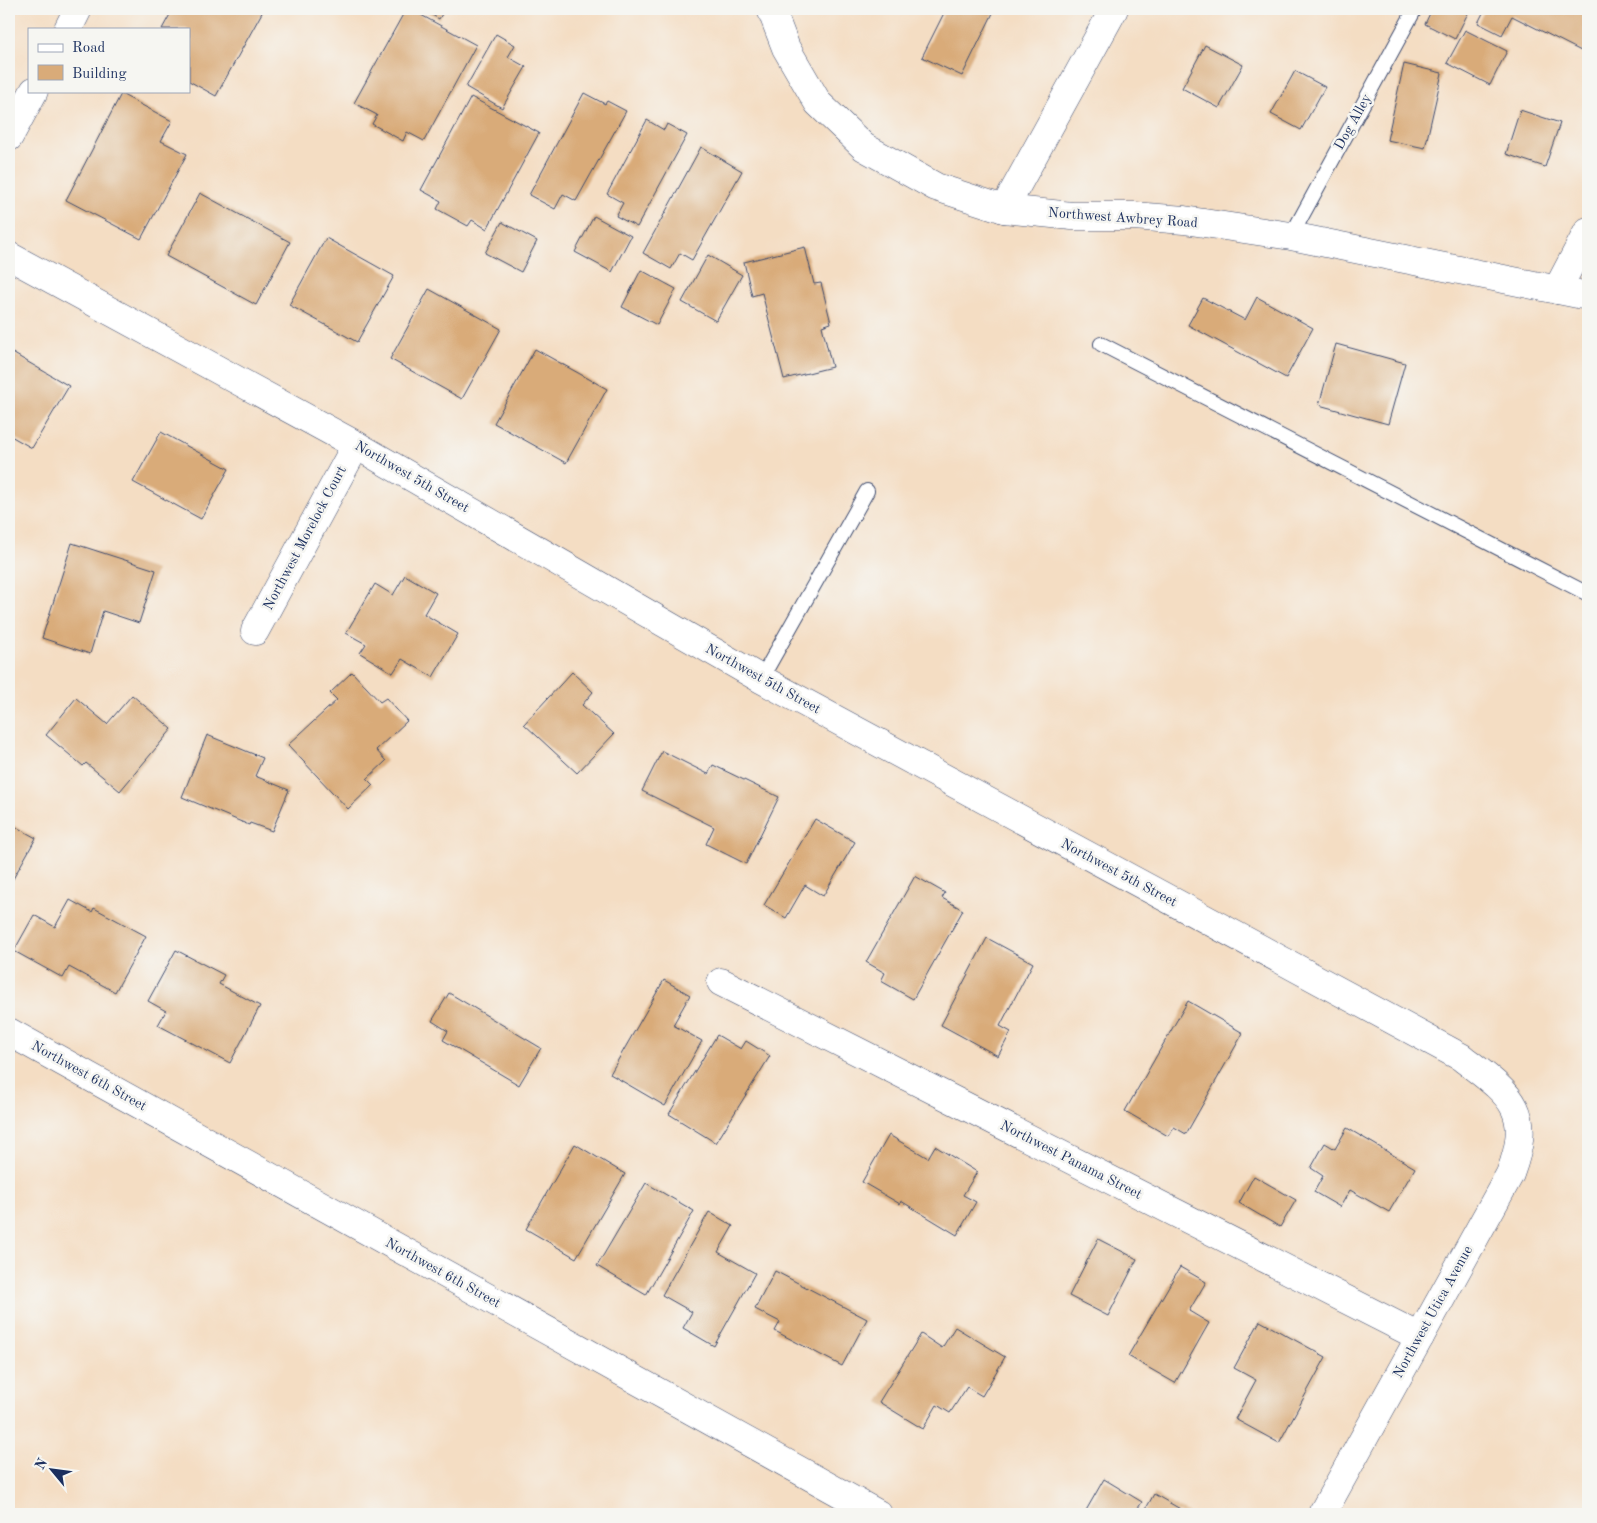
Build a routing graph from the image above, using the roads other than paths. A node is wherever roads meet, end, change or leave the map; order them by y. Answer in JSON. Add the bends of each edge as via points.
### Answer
{"nodes":[{"id":1,"x":78,"y":9,"type":"edge"},
{"id":2,"x":771,"y":9,"type":"edge"},
{"id":3,"x":1114,"y":9,"type":"edge"},
{"id":4,"x":1415,"y":9,"type":"edge"},
{"id":5,"x":68,"y":28,"type":"edge"},
{"id":6,"x":33,"y":92,"type":"edge"},
{"id":7,"x":9,"y":137,"type":"edge"},
{"id":8,"x":1004,"y":209,"type":"junction"},
{"id":9,"x":1588,"y":231,"type":"edge"},
{"id":10,"x":1291,"y":236,"type":"junction"},
{"id":11,"x":9,"y":256,"type":"edge"},
{"id":12,"x":1557,"y":290,"type":"junction"},
{"id":13,"x":1588,"y":296,"type":"edge"},
{"id":14,"x":1102,"y":344,"type":"dead end"},
{"id":15,"x":356,"y":445,"type":"junction"},
{"id":16,"x":867,"y":492,"type":"dead end"},
{"id":17,"x":1588,"y":594,"type":"edge"},
{"id":18,"x":255,"y":631,"type":"dead end"},
{"id":19,"x":761,"y":679,"type":"junction"},
{"id":20,"x":722,"y":982,"type":"dead end"},
{"id":21,"x":9,"y":1032,"type":"edge"},
{"id":22,"x":1514,"y":1104,"type":"joint"},
{"id":23,"x":1420,"y":1337,"type":"junction"},
{"id":24,"x":871,"y":1513,"type":"edge"},
{"id":25,"x":1322,"y":1514,"type":"edge"}],
"edges":[{"from":1,"to":5,"type":"street"},
{"from":2,"to":8,"type":"street","name":"Northwest Awbrey Road","via":[[786,48],[818,103],[864,147],[936,187]]},
{"from":3,"to":8,"type":"street"},
{"from":4,"to":10,"type":"lane","name":"Dog Alley"},
{"from":6,"to":7,"type":"street"},
{"from":8,"to":10,"type":"street","name":"Northwest Awbrey Road","via":[[1072,216],[1184,220]]},
{"from":9,"to":12,"type":"street"},
{"from":10,"to":12,"type":"street","name":"Northwest Awbrey Road"},
{"from":11,"to":15,"type":"street","name":"Northwest 5th Street"},
{"from":12,"to":13,"type":"street","name":"Northwest Awbrey Road"},
{"from":14,"to":17,"type":"lane"},
{"from":15,"to":18,"type":"street","name":"Northwest Morelock Court"},
{"from":15,"to":19,"type":"street","name":"Northwest 5th Street"},
{"from":16,"to":19,"type":"lane"},
{"from":19,"to":22,"type":"street","name":"Northwest 5th Street","via":[[1461,1057],[1499,1086]]},
{"from":20,"to":23,"type":"street","name":"Northwest Panama Street"},
{"from":21,"to":24,"type":"street","name":"Northwest 6th Street"},
{"from":22,"to":23,"type":"street","name":"Northwest Utica Avenue","via":[[1520,1125],[1517,1155],[1510,1174]]},
{"from":23,"to":25,"type":"street","name":"Northwest Utica Avenue"}]}
